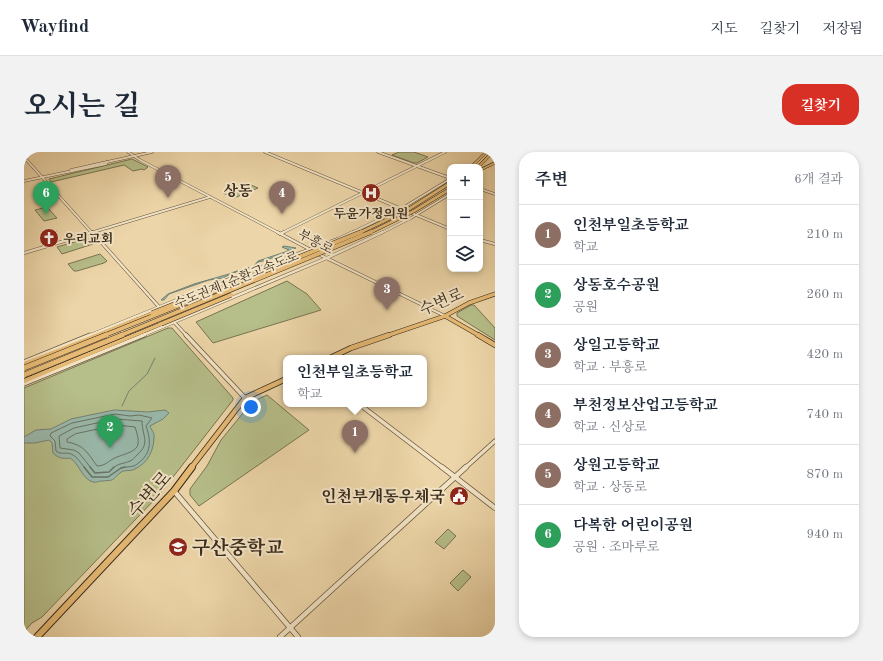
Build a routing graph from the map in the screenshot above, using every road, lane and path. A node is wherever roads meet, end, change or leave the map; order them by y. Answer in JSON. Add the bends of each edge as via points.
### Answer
{"nodes":[{"id":1,"x":129,"y":152,"type":"edge"},
{"id":2,"x":152,"y":152,"type":"edge"},
{"id":3,"x":265,"y":152,"type":"edge"},
{"id":4,"x":378,"y":152,"type":"edge"},
{"id":5,"x":445,"y":152,"type":"edge"},
{"id":6,"x":483,"y":152,"type":"edge"},
{"id":7,"x":487,"y":152,"type":"edge"},
{"id":8,"x":493,"y":152,"type":"edge"},
{"id":9,"x":142,"y":154,"type":"junction"},
{"id":10,"x":134,"y":156,"type":"junction"},
{"id":11,"x":24,"y":158,"type":"edge"},
{"id":12,"x":124,"y":158,"type":"junction"},
{"id":13,"x":140,"y":160,"type":"junction"},
{"id":14,"x":495,"y":163,"type":"edge"},
{"id":15,"x":476,"y":164,"type":"joint"},
{"id":16,"x":481,"y":164,"type":"edge"},
{"id":17,"x":417,"y":166,"type":"junction"},
{"id":18,"x":483,"y":169,"type":"edge"},
{"id":19,"x":42,"y":177,"type":"junction"},
{"id":20,"x":447,"y":177,"type":"edge"},
{"id":21,"x":447,"y":180,"type":"edge"},
{"id":22,"x":24,"y":181,"type":"edge"},
{"id":23,"x":447,"y":185,"type":"edge"},
{"id":24,"x":483,"y":190,"type":"edge"},
{"id":25,"x":447,"y":191,"type":"edge"},
{"id":26,"x":203,"y":193,"type":"junction"},
{"id":27,"x":362,"y":193,"type":"junction"},
{"id":28,"x":495,"y":194,"type":"edge"},
{"id":29,"x":447,"y":196,"type":"edge"},
{"id":30,"x":210,"y":197,"type":"junction"},
{"id":31,"x":199,"y":200,"type":"junction"},
{"id":32,"x":218,"y":201,"type":"junction"},
{"id":33,"x":401,"y":209,"type":"junction"},
{"id":34,"x":415,"y":215,"type":"junction"},
{"id":35,"x":447,"y":228,"type":"edge"},
{"id":36,"x":92,"y":232,"type":"junction"},
{"id":37,"x":280,"y":234,"type":"junction"},
{"id":38,"x":483,"y":241,"type":"edge"},
{"id":39,"x":495,"y":244,"type":"edge"},
{"id":40,"x":309,"y":249,"type":"junction"},
{"id":41,"x":24,"y":253,"type":"edge"},
{"id":42,"x":326,"y":258,"type":"junction"},
{"id":43,"x":283,"y":265,"type":"junction"},
{"id":44,"x":289,"y":268,"type":"junction"},
{"id":45,"x":495,"y":294,"type":"edge"},
{"id":46,"x":160,"y":307,"type":"junction"},
{"id":47,"x":445,"y":316,"type":"junction"},
{"id":48,"x":174,"y":322,"type":"junction"},
{"id":49,"x":495,"y":345,"type":"edge"},
{"id":50,"x":336,"y":355,"type":"edge"},
{"id":51,"x":24,"y":363,"type":"edge"},
{"id":52,"x":24,"y":368,"type":"edge"},
{"id":53,"x":24,"y":376,"type":"edge"},
{"id":54,"x":283,"y":380,"type":"edge"},
{"id":55,"x":24,"y":383,"type":"edge"},
{"id":56,"x":245,"y":398,"type":"junction"},
{"id":57,"x":363,"y":407,"type":"edge"},
{"id":58,"x":495,"y":441,"type":"edge"},
{"id":59,"x":455,"y":478,"type":"junction"},
{"id":60,"x":174,"y":491,"type":"junction"},
{"id":61,"x":495,"y":508,"type":"edge"},
{"id":62,"x":290,"y":627,"type":"junction"},
{"id":63,"x":37,"y":637,"type":"edge"},
{"id":64,"x":280,"y":637,"type":"edge"},
{"id":65,"x":298,"y":637,"type":"edge"}],
"edges":[{"from":1,"to":9,"type":"street"},
{"from":1,"to":10,"type":"street","name":"부흥로"},
{"from":1,"to":12,"type":"street"},
{"from":2,"to":9,"type":"street"},
{"from":3,"to":27,"type":"street"},
{"from":4,"to":17,"type":"street"},
{"from":5,"to":17,"type":"street"},
{"from":6,"to":15,"type":"highway"},
{"from":7,"to":15,"type":"highway"},
{"from":8,"to":16,"type":"highway"},
{"from":9,"to":10,"type":"street"},
{"from":9,"to":13,"type":"street"},
{"from":10,"to":12,"type":"street"},
{"from":10,"to":13,"type":"street","name":"부흥로"},
{"from":11,"to":19,"type":"street"},
{"from":12,"to":13,"type":"street"},
{"from":12,"to":19,"type":"street"},
{"from":13,"to":26,"type":"street","name":"부흥로"},
{"from":14,"to":18,"type":"highway"},
{"from":17,"to":20,"type":"street"},
{"from":17,"to":27,"type":"street"},
{"from":19,"to":22,"type":"street"},
{"from":19,"to":36,"type":"street"},
{"from":21,"to":33,"type":"street"},
{"from":23,"to":43,"type":"highway","name":"수도권제1순환고속도로","bridge":true,"via":[[385,221]]},
{"from":24,"to":28,"type":"street"},
{"from":25,"to":44,"type":"highway","name":"수도권제1순환고속도로","bridge":true,"via":[[390,224]]},
{"from":26,"to":30,"type":"street","name":"부흥로"},
{"from":26,"to":31,"type":"street"},
{"from":27,"to":33,"type":"street"},
{"from":27,"to":37,"type":"street"},
{"from":29,"to":34,"type":"street"},
{"from":30,"to":31,"type":"street"},
{"from":30,"to":32,"type":"street","name":"부흥로"},
{"from":31,"to":32,"type":"street"},
{"from":31,"to":36,"type":"street"},
{"from":32,"to":37,"type":"street","name":"부흥로"},
{"from":33,"to":34,"type":"street"},
{"from":33,"to":40,"type":"street","via":[[338,239]]},
{"from":34,"to":35,"type":"street"},
{"from":34,"to":42,"type":"street"},
{"from":36,"to":41,"type":"street"},
{"from":36,"to":46,"type":"street"},
{"from":37,"to":40,"type":"street","name":"부흥로"},
{"from":38,"to":39,"type":"street"},
{"from":40,"to":42,"type":"street","name":"부흥로"},
{"from":40,"to":46,"type":"street"},
{"from":42,"to":47,"type":"street","name":"부흥로"},
{"from":42,"to":48,"type":"street"},
{"from":43,"to":51,"type":"highway","bridge":true,"via":[[255,273]]},
{"from":43,"to":52,"type":"highway","name":"수도권제1순환고속도로","bridge":true},
{"from":44,"to":53,"type":"highway","name":"수도권제1순환고속도로","bridge":true},
{"from":44,"to":55,"type":"highway","bridge":true,"via":[[271,278]]},
{"from":45,"to":47,"type":"main road","name":"수변로","via":[[469,303]]},
{"from":46,"to":48,"type":"street"},
{"from":46,"to":51,"type":"street"},
{"from":47,"to":49,"type":"main road","name":"부흥로"},
{"from":47,"to":50,"type":"main road","name":"수변로"},
{"from":48,"to":55,"type":"street"},
{"from":48,"to":56,"type":"street"},
{"from":54,"to":56,"type":"main road","name":"수변로"},
{"from":56,"to":60,"type":"main road","name":"수변로"},
{"from":57,"to":59,"type":"street"},
{"from":58,"to":59,"type":"street"},
{"from":59,"to":61,"type":"street"},
{"from":59,"to":62,"type":"street"},
{"from":60,"to":62,"type":"street"},
{"from":60,"to":63,"type":"main road","name":"수변로"},
{"from":62,"to":64,"type":"street"},
{"from":62,"to":65,"type":"street"}]}
